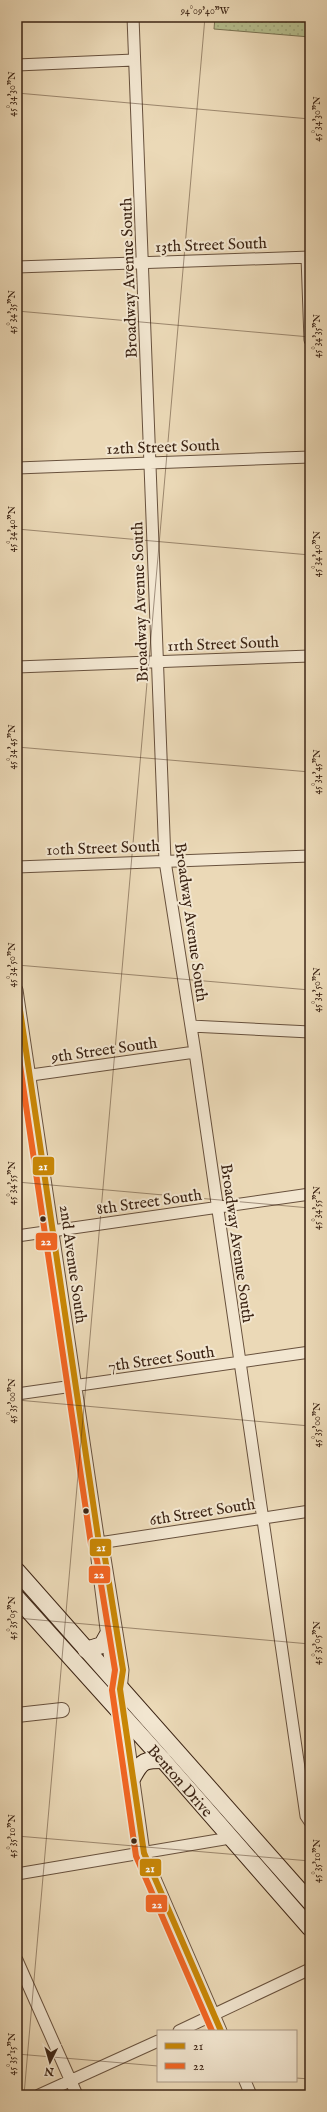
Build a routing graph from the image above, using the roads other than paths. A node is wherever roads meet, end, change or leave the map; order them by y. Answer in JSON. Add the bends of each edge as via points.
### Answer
{"nodes":[{"id":1,"x":133,"y":17,"type":"edge"},
{"id":2,"x":134,"y":60,"type":"junction"},
{"id":3,"x":17,"y":64,"type":"edge"},
{"id":4,"x":309,"y":257,"type":"edge"},
{"id":5,"x":144,"y":262,"type":"junction"},
{"id":6,"x":17,"y":267,"type":"edge"},
{"id":7,"x":310,"y":340,"type":"edge"},
{"id":8,"x":310,"y":457,"type":"edge"},
{"id":9,"x":150,"y":463,"type":"junction"},
{"id":10,"x":17,"y":468,"type":"edge"},
{"id":11,"x":310,"y":656,"type":"edge"},
{"id":12,"x":157,"y":662,"type":"junction"},
{"id":13,"x":17,"y":667,"type":"edge"},
{"id":14,"x":310,"y":856,"type":"edge"},
{"id":15,"x":165,"y":861,"type":"junction"},
{"id":16,"x":17,"y":867,"type":"edge"},
{"id":17,"x":17,"y":990,"type":"edge"},
{"id":18,"x":191,"y":1026,"type":"junction"},
{"id":19,"x":310,"y":1032,"type":"edge"},
{"id":20,"x":195,"y":1052,"type":"junction"},
{"id":21,"x":30,"y":1075,"type":"junction"},
{"id":22,"x":17,"y":1077,"type":"edge"},
{"id":23,"x":310,"y":1194,"type":"edge"},
{"id":24,"x":216,"y":1207,"type":"junction"},
{"id":25,"x":53,"y":1231,"type":"junction"},
{"id":26,"x":17,"y":1236,"type":"edge"},
{"id":27,"x":310,"y":1352,"type":"edge"},
{"id":28,"x":240,"y":1362,"type":"junction"},
{"id":29,"x":76,"y":1386,"type":"junction"},
{"id":30,"x":17,"y":1394,"type":"edge"},
{"id":31,"x":310,"y":1511,"type":"edge"},
{"id":32,"x":263,"y":1518,"type":"junction"},
{"id":33,"x":99,"y":1543,"type":"junction"},
{"id":34,"x":17,"y":1571,"type":"edge"},
{"id":35,"x":17,"y":1598,"type":"edge"},
{"id":36,"x":107,"y":1636,"type":"junction"},
{"id":37,"x":86,"y":1650,"type":"junction"},
{"id":38,"x":120,"y":1689,"type":"junction"},
{"id":39,"x":62,"y":1710,"type":"dead end"},
{"id":40,"x":17,"y":1715,"type":"edge"},
{"id":41,"x":125,"y":1719,"type":"junction"},
{"id":42,"x":163,"y":1760,"type":"junction"},
{"id":43,"x":133,"y":1777,"type":"junction"},
{"id":44,"x":310,"y":1822,"type":"edge"},
{"id":45,"x":230,"y":1838,"type":"junction"},
{"id":46,"x":144,"y":1853,"type":"junction"},
{"id":47,"x":17,"y":1874,"type":"edge"},
{"id":48,"x":310,"y":1902,"type":"edge"},
{"id":49,"x":310,"y":1928,"type":"edge"},
{"id":50,"x":17,"y":1960,"type":"edge"},
{"id":51,"x":310,"y":1970,"type":"edge"},
{"id":52,"x":214,"y":2015,"type":"junction"},
{"id":53,"x":181,"y":2030,"type":"edge"},
{"id":54,"x":221,"y":2030,"type":"edge"},
{"id":55,"x":157,"y":2041,"type":"edge"},
{"id":56,"x":70,"y":2081,"type":"junction"},
{"id":57,"x":245,"y":2082,"type":"edge"},
{"id":58,"x":39,"y":2095,"type":"edge"},
{"id":59,"x":77,"y":2095,"type":"edge"},
{"id":60,"x":251,"y":2095,"type":"edge"}],
"edges":[{"from":1,"to":2,"type":"street","name":"Broadway Avenue South"},
{"from":2,"to":3,"type":"street"},
{"from":2,"to":5,"type":"street","name":"Broadway Avenue South"},
{"from":4,"to":5,"type":"street","name":"13th Street South"},
{"from":4,"to":7,"type":"street"},
{"from":5,"to":6,"type":"street","name":"13th Street South"},
{"from":5,"to":9,"type":"street","name":"Broadway Avenue South"},
{"from":8,"to":9,"type":"street","name":"12th Street South"},
{"from":9,"to":10,"type":"street","name":"12th Street South"},
{"from":9,"to":12,"type":"street","name":"Broadway Avenue South"},
{"from":11,"to":12,"type":"street","name":"11th Street South"},
{"from":12,"to":13,"type":"street","name":"11th Street South"},
{"from":12,"to":15,"type":"street","name":"Broadway Avenue South"},
{"from":14,"to":15,"type":"street","name":"10th Street South"},
{"from":15,"to":16,"type":"street","name":"10th Street South"},
{"from":15,"to":18,"type":"street","name":"Broadway Avenue South"},
{"from":17,"to":21,"type":"street","name":"2nd Avenue South"},
{"from":18,"to":19,"type":"street"},
{"from":18,"to":20,"type":"street","name":"Broadway Avenue South"},
{"from":20,"to":21,"type":"street","name":"9th Street South"},
{"from":20,"to":24,"type":"street","name":"Broadway Avenue South"},
{"from":21,"to":22,"type":"street","name":"9th Street South"},
{"from":21,"to":25,"type":"street","name":"2nd Avenue South"},
{"from":23,"to":24,"type":"street","name":"8th Street South"},
{"from":24,"to":25,"type":"street","name":"8th Street South"},
{"from":24,"to":28,"type":"street","name":"Broadway Avenue South"},
{"from":25,"to":26,"type":"street","name":"8th Street South"},
{"from":25,"to":29,"type":"street","name":"2nd Avenue South"},
{"from":27,"to":28,"type":"street","name":"7th Street South"},
{"from":28,"to":29,"type":"street","name":"7th Street South"},
{"from":28,"to":32,"type":"street","name":"Broadway Avenue South"},
{"from":29,"to":30,"type":"street","name":"7th Street South"},
{"from":29,"to":33,"type":"street","name":"2nd Avenue South"},
{"from":31,"to":32,"type":"street","name":"6th Street South"},
{"from":32,"to":33,"type":"street","name":"6th Street South"},
{"from":32,"to":44,"type":"street","name":"Broadway Avenue South","via":[[306,1816]]},
{"from":33,"to":36,"type":"street","name":"2nd Avenue South","via":[[97,1559]]},
{"from":33,"to":38,"type":"street","name":"2nd Avenue South","via":[[105,1558],[122,1663]]},
{"from":34,"to":37,"type":"main road","name":"Benton Drive"},
{"from":35,"to":41,"type":"main road","name":"Benton Drive"},
{"from":36,"to":37,"type":"main road","via":[[102,1645]]},
{"from":36,"to":38,"type":"street","name":"2nd Avenue South","via":[[111,1668]]},
{"from":37,"to":38,"type":"main road","name":"Benton Drive"},
{"from":38,"to":41,"type":"street","name":"2nd Avenue South"},
{"from":38,"to":48,"type":"main road","name":"Benton Drive"},
{"from":39,"to":40,"type":"street"},
{"from":41,"to":42,"type":"main road","name":"Benton Drive"},
{"from":41,"to":43,"type":"street","name":"2nd Avenue South"},
{"from":42,"to":43,"type":"main road","via":[[144,1761]]},
{"from":42,"to":45,"type":"main road","name":"Benton Drive"},
{"from":43,"to":46,"type":"street","name":"2nd Avenue South"},
{"from":45,"to":46,"type":"street"},
{"from":45,"to":49,"type":"main road","name":"Benton Drive"},
{"from":46,"to":47,"type":"street"},
{"from":46,"to":52,"type":"street","name":"2nd Avenue South"},
{"from":50,"to":56,"type":"street"},
{"from":51,"to":52,"type":"street"},
{"from":52,"to":53,"type":"street"},
{"from":52,"to":54,"type":"street","name":"2nd Avenue South"},
{"from":55,"to":56,"type":"street"},
{"from":56,"to":58,"type":"street"},
{"from":56,"to":59,"type":"street"},
{"from":57,"to":60,"type":"street"}]}
